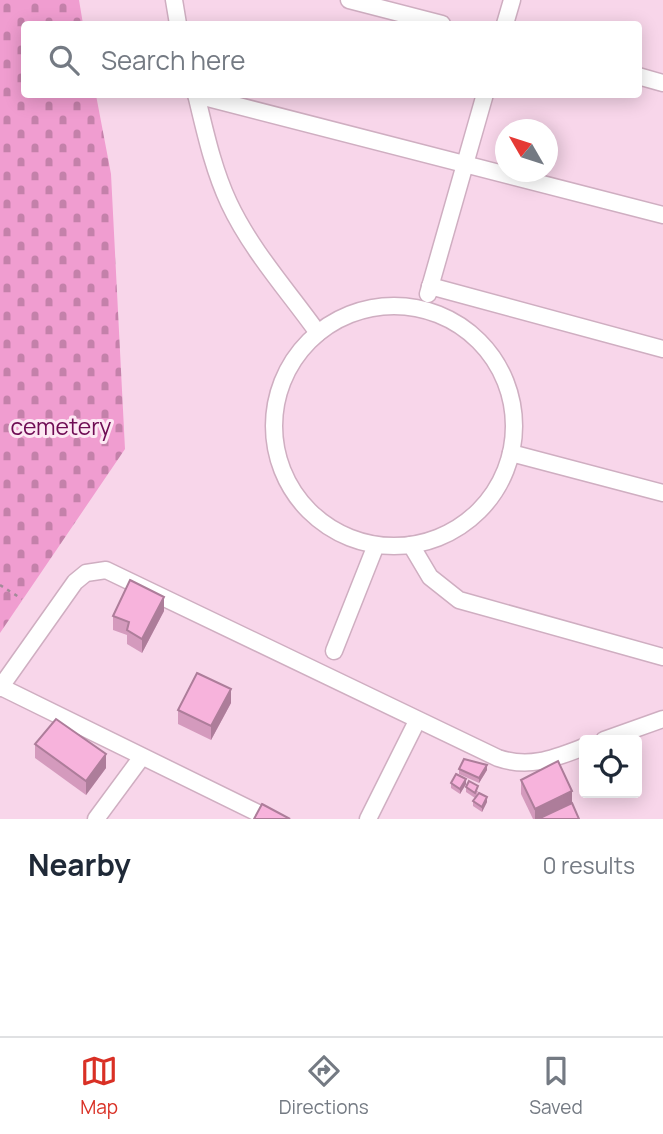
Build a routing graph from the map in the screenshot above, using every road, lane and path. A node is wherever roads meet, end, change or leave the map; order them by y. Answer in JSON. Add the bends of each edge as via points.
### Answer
{"nodes":[{"id":1,"x":174,"y":0,"type":"edge"},
{"id":2,"x":349,"y":0,"type":"edge"},
{"id":3,"x":512,"y":0,"type":"edge"},
{"id":4,"x":178,"y":21,"type":"edge"},
{"id":5,"x":430,"y":21,"type":"edge"},
{"id":6,"x":506,"y":21,"type":"edge"},
{"id":7,"x":642,"y":77,"type":"edge"},
{"id":8,"x":663,"y":83,"type":"edge"},
{"id":9,"x":197,"y":98,"type":"edge"},
{"id":10,"x":208,"y":98,"type":"edge"},
{"id":11,"x":484,"y":98,"type":"edge"},
{"id":12,"x":465,"y":164,"type":"junction"},
{"id":13,"x":663,"y":215,"type":"edge"},
{"id":14,"x":430,"y":286,"type":"junction"},
{"id":15,"x":424,"y":309,"type":"junction"},
{"id":16,"x":318,"y":333,"type":"junction"},
{"id":17,"x":663,"y":349,"type":"edge"},
{"id":18,"x":511,"y":453,"type":"junction"},
{"id":19,"x":663,"y":493,"type":"edge"},
{"id":20,"x":376,"y":545,"type":"junction"},
{"id":21,"x":411,"y":545,"type":"junction"},
{"id":22,"x":0,"y":585,"type":"edge"},
{"id":23,"x":22,"y":599,"type":"dead end"},
{"id":24,"x":334,"y":651,"type":"dead end"},
{"id":25,"x":663,"y":657,"type":"edge"},
{"id":26,"x":0,"y":687,"type":"edge"},
{"id":27,"x":663,"y":719,"type":"edge"},
{"id":28,"x":417,"y":721,"type":"junction"},
{"id":29,"x":618,"y":735,"type":"edge"},
{"id":30,"x":579,"y":749,"type":"edge"},
{"id":31,"x":141,"y":758,"type":"junction"},
{"id":32,"x":96,"y":819,"type":"edge"},
{"id":33,"x":270,"y":819,"type":"edge"},
{"id":34,"x":368,"y":819,"type":"edge"}],
"edges":[{"from":1,"to":4,"type":"street"},
{"from":2,"to":5,"type":"street"},
{"from":3,"to":6,"type":"street"},
{"from":7,"to":8,"type":"street"},
{"from":9,"to":16,"type":"street","via":[[229,203],[251,242]]},
{"from":10,"to":12,"type":"street"},
{"from":11,"to":12,"type":"street"},
{"from":12,"to":13,"type":"street"},
{"from":12,"to":14,"type":"street"},
{"from":14,"to":15,"type":"street"},
{"from":14,"to":17,"type":"street"},
{"from":15,"to":16,"type":"street","via":[[368,309]]},
{"from":15,"to":18,"type":"street","via":[[465,329],[497,363],[513,406]]},
{"from":16,"to":20,"type":"street","via":[[281,384],[274,426],[281,468],[303,505],[318,520],[336,532]]},
{"from":18,"to":19,"type":"street"},
{"from":18,"to":21,"type":"street","via":[[495,491],[467,521]]},
{"from":20,"to":21,"type":"street"},
{"from":20,"to":24,"type":"street"},
{"from":21,"to":25,"type":"street","via":[[430,578],[459,600]]},
{"from":22,"to":23,"type":"path"},
{"from":26,"to":28,"type":"street","via":[[75,582],[86,573],[106,570]]},
{"from":26,"to":31,"type":"street"},
{"from":27,"to":29,"type":"street"},
{"from":28,"to":30,"type":"street","via":[[518,764],[538,763]]},
{"from":28,"to":34,"type":"street"},
{"from":31,"to":32,"type":"street"},
{"from":31,"to":33,"type":"street"}]}
